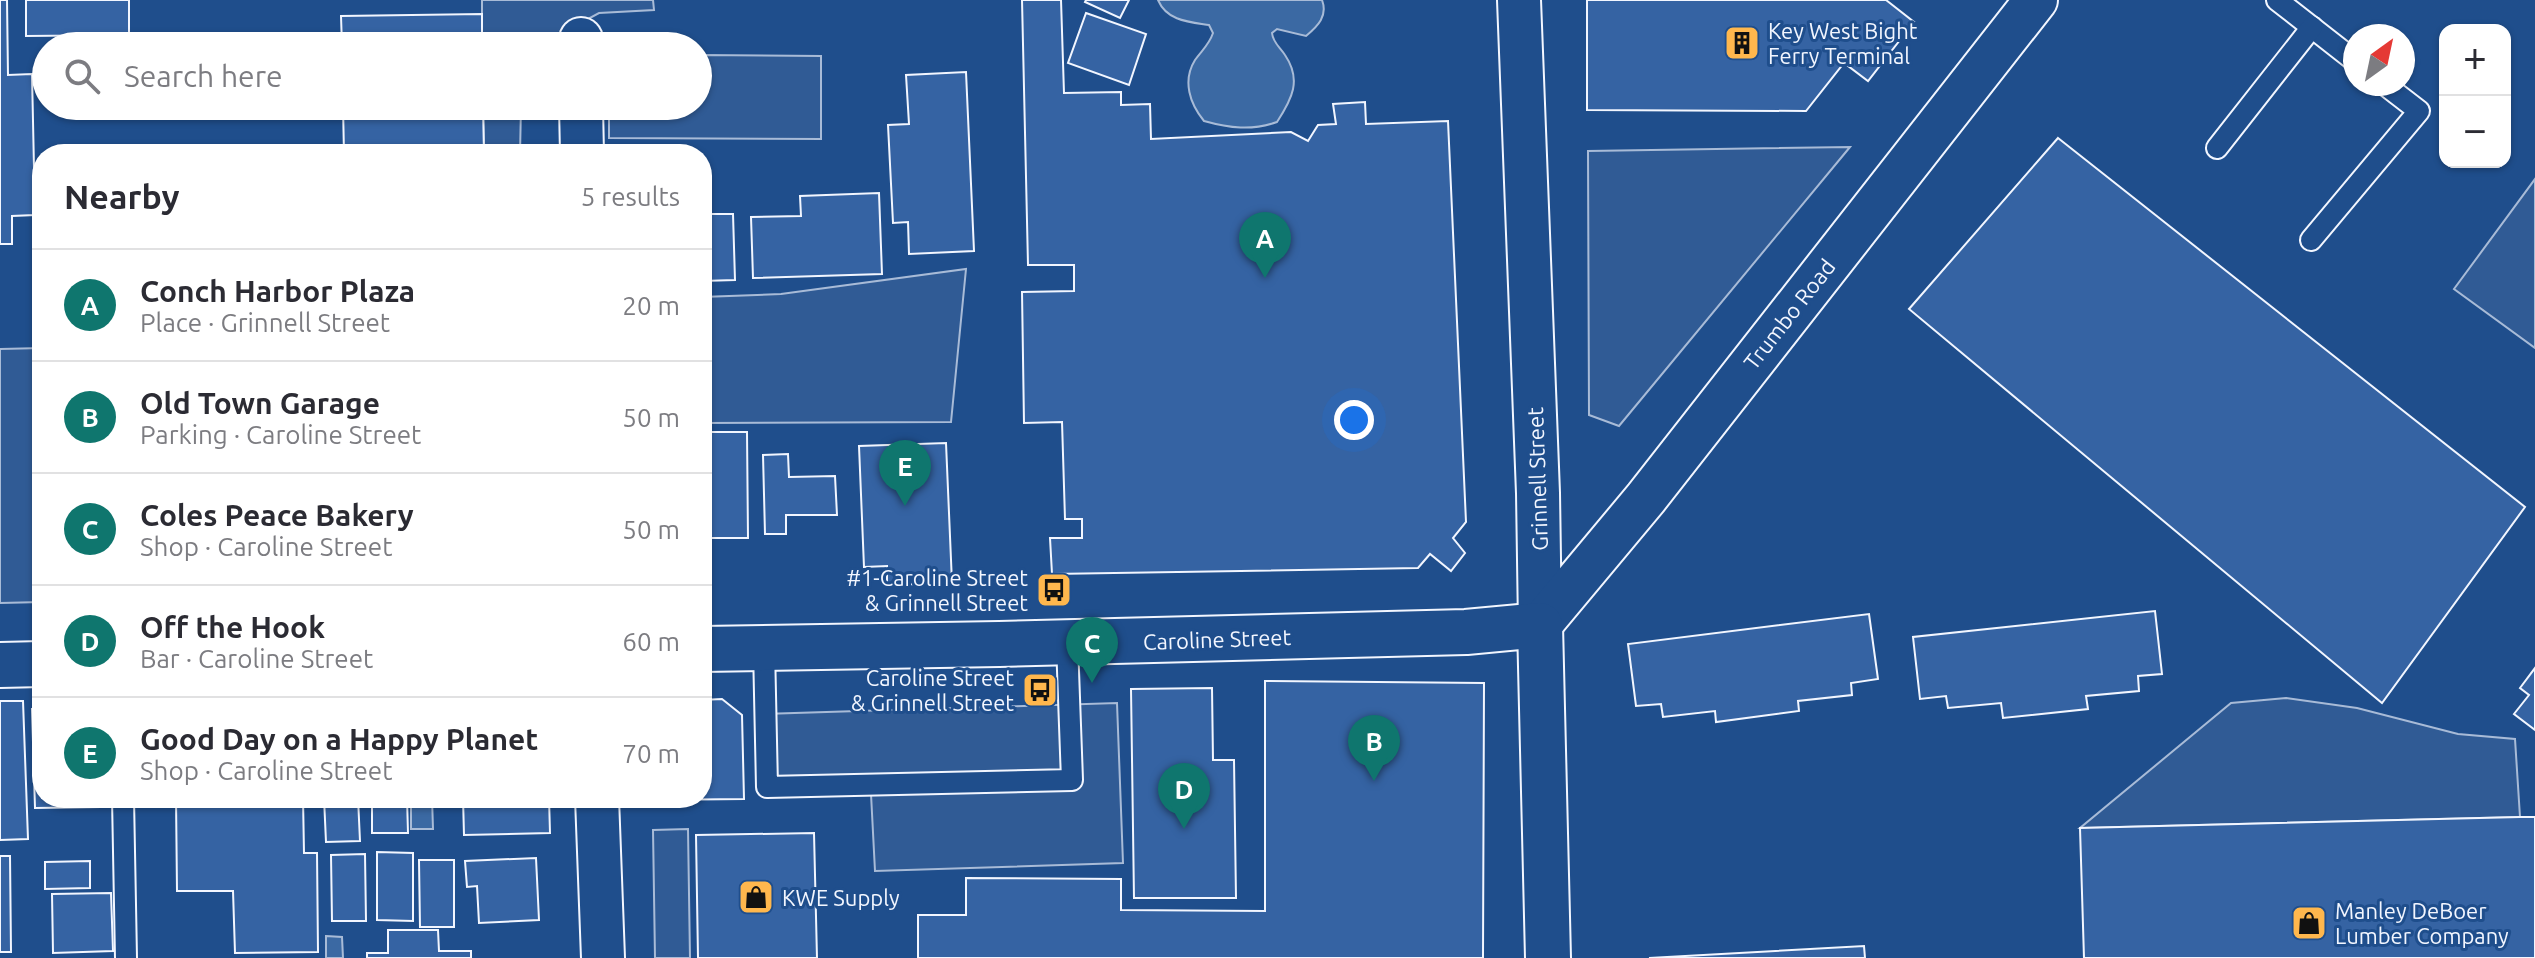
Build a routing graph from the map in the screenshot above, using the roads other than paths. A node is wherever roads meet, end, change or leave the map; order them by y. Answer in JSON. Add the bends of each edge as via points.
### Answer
{"nodes":[{"id":1,"x":1519,"y":0,"type":"edge"},
{"id":2,"x":2036,"y":0,"type":"edge"},
{"id":3,"x":2277,"y":0,"type":"edge"},
{"id":4,"x":2312,"y":27,"type":"junction"},
{"id":5,"x":2343,"y":52,"type":"edge"},
{"id":6,"x":2400,"y":96,"type":"edge"},
{"id":7,"x":581,"y":120,"type":"edge"},
{"id":8,"x":582,"y":144,"type":"edge"},
{"id":9,"x":2217,"y":148,"type":"dead end"},
{"id":10,"x":2311,"y":240,"type":"dead end"},
{"id":11,"x":1540,"y":625,"type":"junction"},
{"id":12,"x":1067,"y":643,"type":"junction"},
{"id":13,"x":764,"y":648,"type":"junction"},
{"id":14,"x":712,"y":649,"type":"edge"},
{"id":15,"x":32,"y":664,"type":"edge"},
{"id":16,"x":0,"y":665,"type":"edge"},
{"id":17,"x":123,"y":808,"type":"edge"},
{"id":18,"x":597,"y":808,"type":"edge"},
{"id":19,"x":126,"y":958,"type":"edge"},
{"id":20,"x":603,"y":958,"type":"edge"},
{"id":21,"x":1548,"y":958,"type":"edge"}],
"edges":[{"from":1,"to":11,"type":"street","name":"Grinnell Street"},
{"from":2,"to":11,"type":"street","name":"Trumbo Road","via":[[1646,498]]},
{"from":3,"to":4,"type":"lane"},
{"from":4,"to":5,"type":"lane"},
{"from":4,"to":9,"type":"lane"},
{"from":6,"to":10,"type":"lane","via":[[2419,111]]},
{"from":7,"to":8,"type":"street"},
{"from":11,"to":12,"type":"street","name":"Caroline Street","via":[[1466,632]]},
{"from":11,"to":21,"type":"street","name":"Grinnell Street"},
{"from":12,"to":13,"type":"street","name":"Caroline Street"},
{"from":12,"to":13,"type":"lane","via":[[1072,780],[767,787]]},
{"from":13,"to":14,"type":"street","name":"Caroline Street"},
{"from":15,"to":16,"type":"street"},
{"from":17,"to":19,"type":"lane"},
{"from":18,"to":20,"type":"street"}]}
